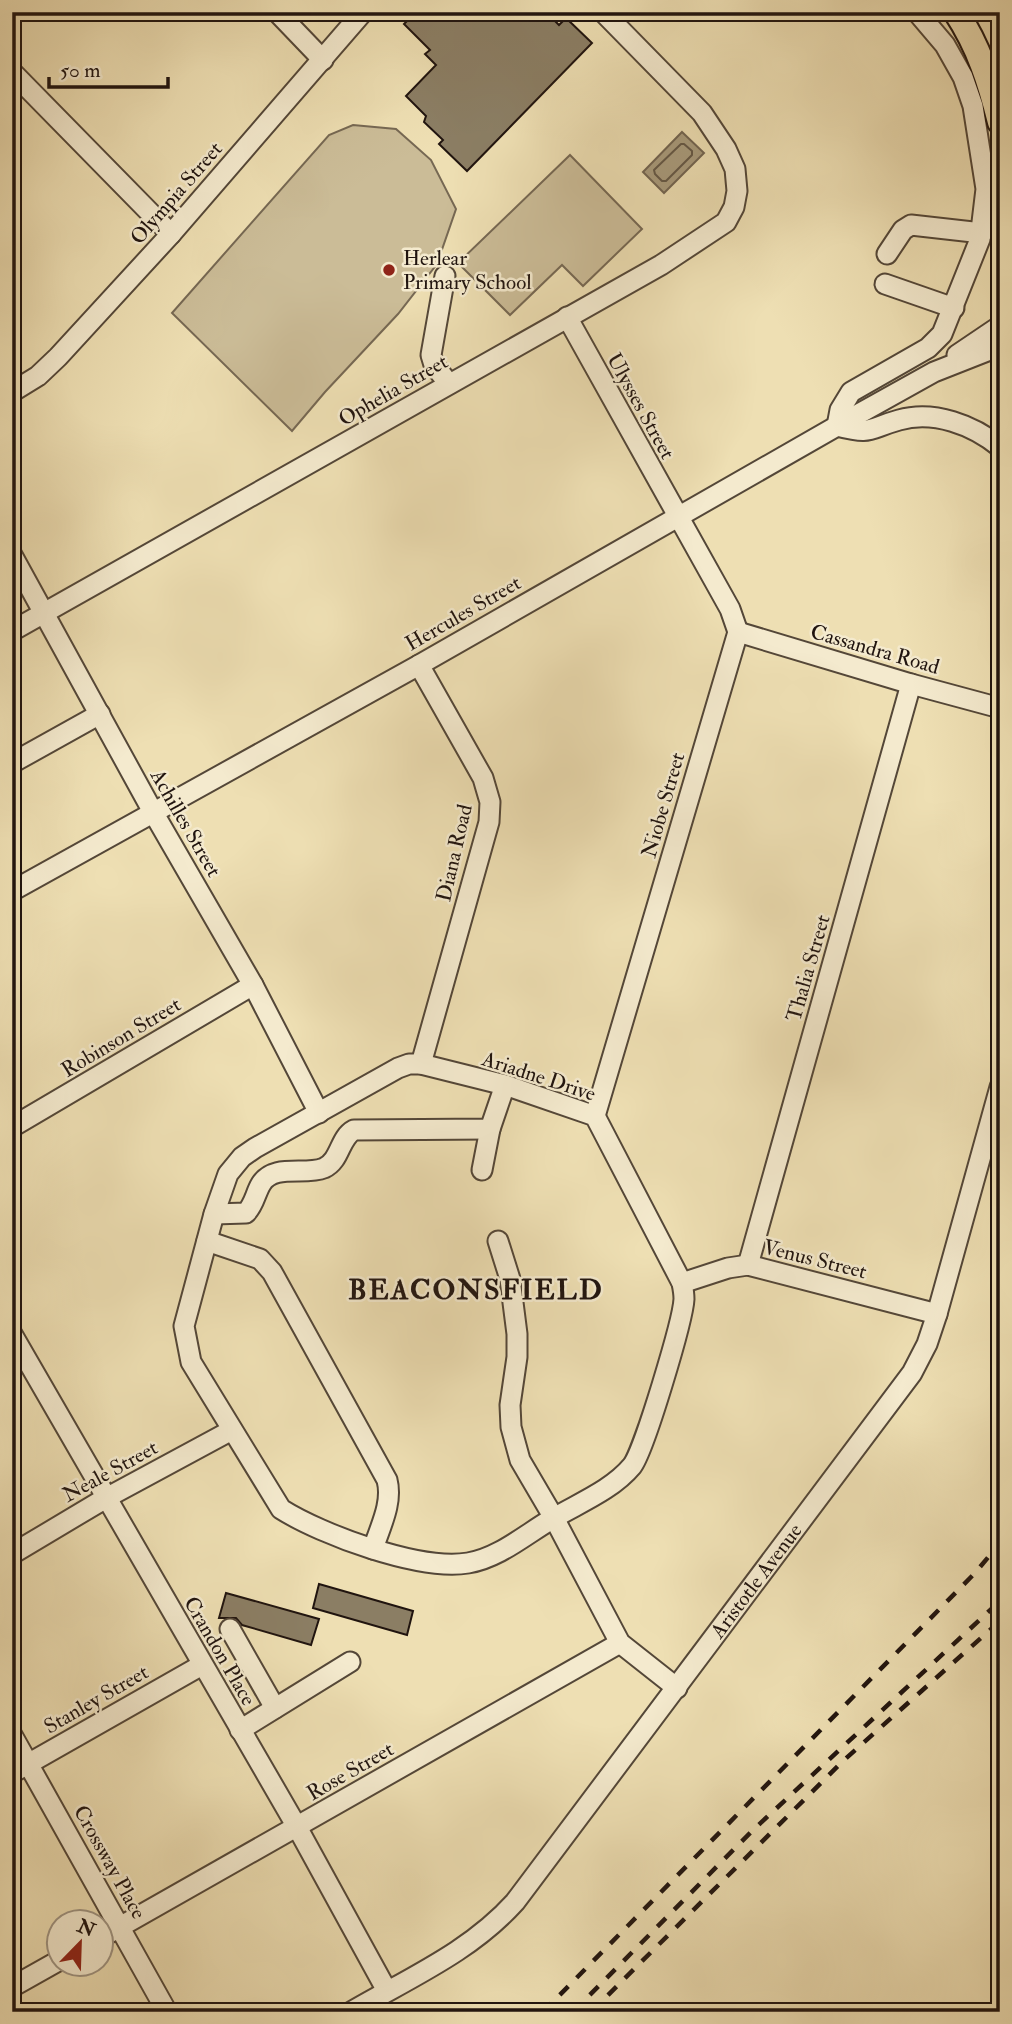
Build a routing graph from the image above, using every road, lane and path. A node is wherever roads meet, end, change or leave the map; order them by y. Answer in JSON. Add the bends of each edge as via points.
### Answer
{"nodes":[{"id":1,"x":276,"y":12,"type":"edge"},
{"id":2,"x":363,"y":12,"type":"edge"},
{"id":3,"x":603,"y":12,"type":"edge"},
{"id":4,"x":917,"y":12,"type":"edge"},
{"id":5,"x":956,"y":12,"type":"edge"},
{"id":6,"x":323,"y":60,"type":"junction"},
{"id":7,"x":12,"y":72,"type":"edge"},
{"id":8,"x":1000,"y":122,"type":"edge"},
{"id":9,"x":982,"y":233,"type":"junction"},
{"id":10,"x":171,"y":234,"type":"junction"},
{"id":11,"x":887,"y":254,"type":"dead end"},
{"id":12,"x":445,"y":276,"type":"dead end"},
{"id":13,"x":885,"y":284,"type":"dead end"},
{"id":14,"x":954,"y":308,"type":"junction"},
{"id":15,"x":567,"y":317,"type":"junction"},
{"id":16,"x":1000,"y":326,"type":"edge"},
{"id":17,"x":1000,"y":346,"type":"edge"},
{"id":18,"x":934,"y":372,"type":"junction"},
{"id":19,"x":449,"y":384,"type":"junction"},
{"id":20,"x":12,"y":392,"type":"edge"},
{"id":21,"x":837,"y":426,"type":"junction"},
{"id":22,"x":1000,"y":447,"type":"edge"},
{"id":23,"x":677,"y":517,"type":"junction"},
{"id":24,"x":12,"y":555,"type":"edge"},
{"id":25,"x":44,"y":613,"type":"junction"},
{"id":26,"x":12,"y":631,"type":"edge"},
{"id":27,"x":738,"y":632,"type":"junction"},
{"id":28,"x":419,"y":665,"type":"junction"},
{"id":29,"x":911,"y":684,"type":"junction"},
{"id":30,"x":1000,"y":708,"type":"edge"},
{"id":31,"x":100,"y":714,"type":"junction"},
{"id":32,"x":12,"y":763,"type":"edge"},
{"id":33,"x":153,"y":812,"type":"junction"},
{"id":34,"x":12,"y":891,"type":"edge"},
{"id":35,"x":253,"y":985,"type":"junction"},
{"id":36,"x":421,"y":1064,"type":"junction"},
{"id":37,"x":505,"y":1085,"type":"junction"},
{"id":38,"x":1000,"y":1087,"type":"edge"},
{"id":39,"x":319,"y":1113,"type":"junction"},
{"id":40,"x":595,"y":1116,"type":"junction"},
{"id":41,"x":12,"y":1127,"type":"edge"},
{"id":42,"x":490,"y":1129,"type":"junction"},
{"id":43,"x":482,"y":1170,"type":"dead end"},
{"id":44,"x":214,"y":1214,"type":"junction"},
{"id":45,"x":207,"y":1241,"type":"junction"},
{"id":46,"x":498,"y":1241,"type":"dead end"},
{"id":47,"x":748,"y":1265,"type":"junction"},
{"id":48,"x":682,"y":1283,"type":"junction"},
{"id":49,"x":937,"y":1314,"type":"junction"},
{"id":50,"x":13,"y":1336,"type":"edge"},
{"id":51,"x":232,"y":1430,"type":"junction"},
{"id":52,"x":106,"y":1498,"type":"junction"},
{"id":53,"x":554,"y":1518,"type":"junction"},
{"id":54,"x":373,"y":1549,"type":"junction"},
{"id":55,"x":12,"y":1554,"type":"edge"},
{"id":56,"x":230,"y":1629,"type":"dead end"},
{"id":57,"x":620,"y":1643,"type":"junction"},
{"id":58,"x":350,"y":1662,"type":"dead end"},
{"id":59,"x":201,"y":1665,"type":"junction"},
{"id":60,"x":677,"y":1688,"type":"junction"},
{"id":61,"x":275,"y":1708,"type":"junction"},
{"id":62,"x":240,"y":1730,"type":"junction"},
{"id":63,"x":12,"y":1735,"type":"edge"},
{"id":64,"x":20,"y":1768,"type":"edge"},
{"id":65,"x":297,"y":1827,"type":"junction"},
{"id":66,"x":120,"y":1927,"type":"junction"},
{"id":67,"x":116,"y":1929,"type":"edge"},
{"id":68,"x":46,"y":1969,"type":"edge"},
{"id":69,"x":12,"y":1987,"type":"edge"},
{"id":70,"x":387,"y":1991,"type":"junction"},
{"id":71,"x":167,"y":2012,"type":"edge"},
{"id":72,"x":351,"y":2012,"type":"edge"}],
"edges":[{"from":1,"to":6,"type":"street"},
{"from":2,"to":6,"type":"street","name":"Olympia Street"},
{"from":3,"to":15,"type":"street","name":"Ophelia Street","via":[[702,113],[735,169],[737,191],[726,222],[661,265]]},
{"from":4,"to":9,"type":"street","via":[[945,45],[973,106],[986,189]]},
{"from":5,"to":8,"type":"main road","via":[[982,59]]},
{"from":6,"to":10,"type":"street","name":"Olympia Street"},
{"from":7,"to":10,"type":"street"},
{"from":9,"to":11,"type":"street","via":[[911,225]]},
{"from":9,"to":14,"type":"street"},
{"from":10,"to":20,"type":"street","name":"Olympia Street","via":[[58,357]]},
{"from":12,"to":19,"type":"street","via":[[431,355]]},
{"from":13,"to":14,"type":"street"},
{"from":14,"to":21,"type":"street","via":[[942,334],[928,348],[851,392]]},
{"from":15,"to":19,"type":"street","name":"Ophelia Street"},
{"from":15,"to":23,"type":"street","name":"Ulysses Street"},
{"from":16,"to":18,"type":"street","name":"Hercules Street"},
{"from":17,"to":18,"type":"street","name":"Hercules Street"},
{"from":18,"to":21,"type":"street","name":"Hercules Street"},
{"from":19,"to":25,"type":"street","name":"Ophelia Street"},
{"from":21,"to":22,"type":"street","via":[[871,431],[898,420],[932,417],[978,430]]},
{"from":21,"to":23,"type":"street","name":"Hercules Street"},
{"from":23,"to":27,"type":"street","via":[[730,609]]},
{"from":23,"to":28,"type":"street","name":"Hercules Street"},
{"from":24,"to":25,"type":"street","name":"Achilles Street"},
{"from":25,"to":26,"type":"street","name":"Ophelia Street"},
{"from":25,"to":31,"type":"street","name":"Achilles Street"},
{"from":27,"to":29,"type":"street","name":"Cassandra Road"},
{"from":27,"to":40,"type":"street","name":"Niobe Street"},
{"from":28,"to":33,"type":"street","name":"Hercules Street"},
{"from":28,"to":36,"type":"street","name":"Diana Road","via":[[483,778],[490,802],[489,822]]},
{"from":29,"to":30,"type":"street","name":"Cassandra Road"},
{"from":29,"to":47,"type":"street","name":"Thalia Street"},
{"from":31,"to":32,"type":"street"},
{"from":31,"to":33,"type":"street","name":"Achilles Street"},
{"from":33,"to":34,"type":"street","name":"Hercules Street"},
{"from":33,"to":35,"type":"street","name":"Achilles Street"},
{"from":35,"to":39,"type":"street","name":"Achilles Street"},
{"from":35,"to":41,"type":"street","name":"Robinson Street"},
{"from":36,"to":37,"type":"street","name":"Ariadne Drive"},
{"from":36,"to":39,"type":"street","name":"Ariadne Drive","via":[[398,1068]]},
{"from":37,"to":40,"type":"street","name":"Ariadne Drive"},
{"from":37,"to":42,"type":"street"},
{"from":38,"to":49,"type":"street","name":"Aristotle Avenue"},
{"from":39,"to":44,"type":"street","name":"Ariadne Drive","via":[[242,1157],[228,1174]]},
{"from":40,"to":48,"type":"street","name":"Ariadne Drive"},
{"from":42,"to":43,"type":"street"},
{"from":42,"to":44,"type":"street","via":[[354,1130],[323,1168],[272,1174],[262,1183],[247,1213]]},
{"from":44,"to":45,"type":"street","name":"Ariadne Drive"},
{"from":45,"to":51,"type":"street","name":"Ariadne Drive","via":[[184,1326],[186,1342],[191,1362]]},
{"from":45,"to":54,"type":"street","via":[[260,1259],[272,1272],[387,1480],[388,1504]]},
{"from":46,"to":53,"type":"street","via":[[510,1279],[517,1334],[510,1405],[513,1441]]},
{"from":47,"to":48,"type":"street","name":"Venus Street"},
{"from":47,"to":49,"type":"street","name":"Venus Street"},
{"from":48,"to":53,"type":"street","name":"Ariadne Drive","via":[[680,1322],[634,1464],[615,1482]]},
{"from":49,"to":60,"type":"street","name":"Aristotle Avenue","via":[[912,1373]]},
{"from":50,"to":52,"type":"street","name":"Crandon Place"},
{"from":51,"to":52,"type":"street","name":"Neale Street"},
{"from":51,"to":54,"type":"street","name":"Ariadne Drive","via":[[281,1509],[326,1533]]},
{"from":52,"to":55,"type":"street","name":"Neale Street"},
{"from":52,"to":59,"type":"street","name":"Crandon Place"},
{"from":53,"to":54,"type":"street","name":"Ariadne Drive","via":[[501,1550],[468,1563],[442,1564]]},
{"from":53,"to":57,"type":"street"},
{"from":56,"to":61,"type":"street"},
{"from":57,"to":60,"type":"street"},
{"from":57,"to":65,"type":"street","name":"Rose Street"},
{"from":58,"to":61,"type":"street"},
{"from":59,"to":62,"type":"street","name":"Crandon Place"},
{"from":59,"to":64,"type":"street","name":"Stanley Street"},
{"from":60,"to":70,"type":"street","name":"Aristotle Avenue","via":[[499,1921],[453,1955]]},
{"from":61,"to":62,"type":"street"},
{"from":62,"to":65,"type":"street","name":"Crandon Place"},
{"from":63,"to":64,"type":"street","name":"Crossway Place"},
{"from":64,"to":66,"type":"street","name":"Crossway Place"},
{"from":65,"to":66,"type":"street","name":"Rose Street"},
{"from":65,"to":70,"type":"street","name":"Crandon Place"},
{"from":66,"to":67,"type":"street","name":"Rose Street"},
{"from":66,"to":71,"type":"street","name":"Crossway Place"},
{"from":68,"to":69,"type":"street"},
{"from":70,"to":72,"type":"street","name":"Aristotle Avenue"}]}
